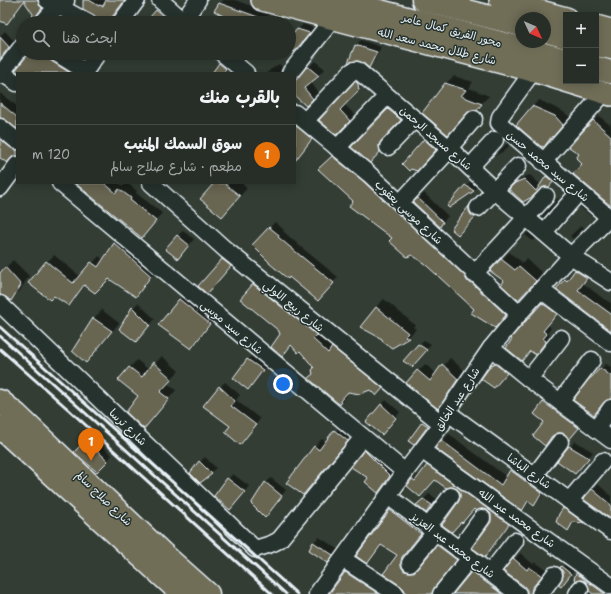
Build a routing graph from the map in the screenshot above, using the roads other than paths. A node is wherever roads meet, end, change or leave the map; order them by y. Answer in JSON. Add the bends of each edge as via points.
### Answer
{"nodes":[{"id":1,"x":137,"y":0,"type":"edge"},
{"id":2,"x":160,"y":0,"type":"edge"},
{"id":3,"x":198,"y":0,"type":"edge"},
{"id":4,"x":262,"y":0,"type":"edge"},
{"id":5,"x":317,"y":0,"type":"edge"},
{"id":6,"x":423,"y":0,"type":"edge"},
{"id":7,"x":500,"y":0,"type":"edge"},
{"id":8,"x":58,"y":2,"type":"edge"},
{"id":9,"x":342,"y":8,"type":"edge"},
{"id":10,"x":47,"y":16,"type":"edge"},
{"id":11,"x":79,"y":16,"type":"edge"},
{"id":12,"x":125,"y":16,"type":"edge"},
{"id":13,"x":177,"y":16,"type":"edge"},
{"id":14,"x":188,"y":16,"type":"edge"},
{"id":15,"x":563,"y":17,"type":"edge"},
{"id":16,"x":515,"y":23,"type":"edge"},
{"id":17,"x":599,"y":27,"type":"edge"},
{"id":18,"x":611,"y":30,"type":"edge"},
{"id":19,"x":551,"y":33,"type":"edge"},
{"id":20,"x":563,"y":36,"type":"edge"},
{"id":21,"x":599,"y":45,"type":"edge"},
{"id":22,"x":611,"y":48,"type":"edge"},
{"id":23,"x":16,"y":54,"type":"edge"},
{"id":24,"x":563,"y":59,"type":"edge"},
{"id":25,"x":66,"y":60,"type":"edge"},
{"id":26,"x":93,"y":60,"type":"edge"},
{"id":27,"x":230,"y":60,"type":"edge"},
{"id":28,"x":599,"y":69,"type":"edge"},
{"id":29,"x":533,"y":71,"type":"junction"},
{"id":30,"x":84,"y":72,"type":"edge"},
{"id":31,"x":245,"y":72,"type":"edge"},
{"id":32,"x":291,"y":72,"type":"edge"},
{"id":33,"x":611,"y":72,"type":"edge"},
{"id":34,"x":1,"y":74,"type":"edge"},
{"id":35,"x":16,"y":82,"type":"edge"},
{"id":36,"x":608,"y":94,"type":"edge"},
{"id":37,"x":387,"y":96,"type":"junction"},
{"id":38,"x":300,"y":117,"type":"edge"},
{"id":39,"x":415,"y":119,"type":"junction"},
{"id":40,"x":474,"y":119,"type":"dead end"},
{"id":41,"x":0,"y":127,"type":"edge"},
{"id":42,"x":16,"y":140,"type":"edge"},
{"id":43,"x":495,"y":140,"type":"dead end"},
{"id":44,"x":388,"y":147,"type":"dead end"},
{"id":45,"x":338,"y":148,"type":"junction"},
{"id":46,"x":450,"y":148,"type":"junction"},
{"id":47,"x":543,"y":162,"type":"junction"},
{"id":48,"x":16,"y":166,"type":"edge"},
{"id":49,"x":518,"y":166,"type":"dead end"},
{"id":50,"x":470,"y":167,"type":"junction"},
{"id":51,"x":61,"y":184,"type":"edge"},
{"id":52,"x":152,"y":184,"type":"edge"},
{"id":53,"x":1,"y":186,"type":"edge"},
{"id":54,"x":495,"y":190,"type":"junction"},
{"id":55,"x":546,"y":196,"type":"dead end"},
{"id":56,"x":573,"y":200,"type":"dead end"},
{"id":57,"x":400,"y":203,"type":"junction"},
{"id":58,"x":478,"y":208,"type":"dead end"},
{"id":59,"x":526,"y":218,"type":"junction"},
{"id":60,"x":610,"y":218,"type":"edge"},
{"id":61,"x":544,"y":232,"type":"junction"},
{"id":62,"x":571,"y":256,"type":"junction"},
{"id":63,"x":474,"y":274,"type":"junction"},
{"id":64,"x":611,"y":281,"type":"edge"},
{"id":65,"x":541,"y":290,"type":"junction"},
{"id":66,"x":0,"y":304,"type":"edge"},
{"id":67,"x":519,"y":314,"type":"junction"},
{"id":68,"x":561,"y":338,"type":"dead end"},
{"id":69,"x":611,"y":343,"type":"edge"},
{"id":70,"x":491,"y":348,"type":"junction"},
{"id":71,"x":592,"y":360,"type":"dead end"},
{"id":72,"x":529,"y":379,"type":"junction"},
{"id":73,"x":0,"y":387,"type":"edge"},
{"id":74,"x":0,"y":401,"type":"edge"},
{"id":75,"x":560,"y":402,"type":"junction"},
{"id":76,"x":611,"y":408,"type":"edge"},
{"id":77,"x":444,"y":418,"type":"junction"},
{"id":78,"x":9,"y":421,"type":"edge"},
{"id":79,"x":596,"y":428,"type":"junction"},
{"id":80,"x":363,"y":437,"type":"junction"},
{"id":81,"x":611,"y":440,"type":"edge"},
{"id":82,"x":560,"y":442,"type":"dead end"},
{"id":83,"x":423,"y":450,"type":"junction"},
{"id":84,"x":603,"y":462,"type":"dead end"},
{"id":85,"x":405,"y":472,"type":"junction"},
{"id":86,"x":535,"y":475,"type":"junction"},
{"id":87,"x":388,"y":496,"type":"junction"},
{"id":88,"x":451,"y":496,"type":"dead end"},
{"id":89,"x":569,"y":501,"type":"junction"},
{"id":90,"x":482,"y":518,"type":"dead end"},
{"id":91,"x":431,"y":529,"type":"junction"},
{"id":92,"x":611,"y":531,"type":"edge"},
{"id":93,"x":515,"y":541,"type":"dead end"},
{"id":94,"x":464,"y":554,"type":"junction"},
{"id":95,"x":343,"y":559,"type":"junction"},
{"id":96,"x":410,"y":563,"type":"dead end"},
{"id":97,"x":490,"y":573,"type":"junction"},
{"id":98,"x":554,"y":575,"type":"dead end"},
{"id":99,"x":611,"y":586,"type":"edge"},
{"id":100,"x":509,"y":591,"type":"edge"},
{"id":101,"x":391,"y":593,"type":"edge"},
{"id":102,"x":182,"y":594,"type":"edge"},
{"id":103,"x":208,"y":594,"type":"edge"},
{"id":104,"x":317,"y":594,"type":"edge"},
{"id":105,"x":441,"y":594,"type":"edge"},
{"id":106,"x":540,"y":594,"type":"edge"}],
"edges":[{"from":1,"to":12,"type":"street"},
{"from":2,"to":13,"type":"street"},
{"from":3,"to":14,"type":"street"},
{"from":4,"to":9,"type":"main road","name":"شارع طلال محمد سعد الله"},
{"from":5,"to":9,"type":"highway","name":"محور الفريق كمال عامر"},
{"from":6,"to":16,"type":"highway","name":"محور الفريق كمال عامر"},
{"from":7,"to":15,"type":"main road"},
{"from":8,"to":10,"type":"street"},
{"from":8,"to":11,"type":"street"},
{"from":9,"to":24,"type":"highway","name":"محور الفريق كمال عامر"},
{"from":9,"to":29,"type":"main road","name":"شارع طلال محمد سعد الله"},
{"from":9,"to":32,"type":"street"},
{"from":17,"to":18,"type":"main road"},
{"from":19,"to":20,"type":"highway"},
{"from":21,"to":22,"type":"highway"},
{"from":23,"to":34,"type":"street"},
{"from":25,"to":30,"type":"street"},
{"from":26,"to":30,"type":"street"},
{"from":27,"to":31,"type":"street"},
{"from":28,"to":33,"type":"highway"},
{"from":29,"to":36,"type":"main road","name":"شارع طلال محمد سعد الله"},
{"from":29,"to":47,"type":"street","name":"شارع سيد محمد حسن","via":[[500,117],[499,123]]},
{"from":34,"to":35,"type":"street"},
{"from":36,"to":47,"type":"street"},
{"from":37,"to":38,"type":"street","name":"شارع مسجد الرحمن","via":[[359,71],[354,70]]},
{"from":37,"to":39,"type":"street","name":"شارع مسجد الرحمن"},
{"from":37,"to":45,"type":"street"},
{"from":38,"to":45,"type":"street","name":"شارع موسى يعقوب"},
{"from":39,"to":44,"type":"street"},
{"from":39,"to":46,"type":"street","name":"شارع مسجد الرحمن"},
{"from":40,"to":46,"type":"street"},
{"from":41,"to":42,"type":"street"},
{"from":43,"to":50,"type":"street"},
{"from":45,"to":57,"type":"street","name":"شارع موسى يعقوب"},
{"from":46,"to":50,"type":"street","name":"شارع مسجد الرحمن"},
{"from":46,"to":57,"type":"street"},
{"from":47,"to":60,"type":"street","name":"شارع سيد محمد حسن"},
{"from":48,"to":53,"type":"street"},
{"from":49,"to":54,"type":"street"},
{"from":50,"to":54,"type":"street","name":"شارع مسجد الرحمن"},
{"from":51,"to":80,"type":"street","name":"شارع سيد موسى"},
{"from":52,"to":77,"type":"street","name":"شارع ربيع اللولي","via":[[226,250]]},
{"from":54,"to":58,"type":"street"},
{"from":54,"to":59,"type":"street","name":"شارع مسجد الرحمن"},
{"from":55,"to":59,"type":"street"},
{"from":56,"to":61,"type":"street"},
{"from":57,"to":63,"type":"street","name":"شارع موسى يعقوب"},
{"from":59,"to":61,"type":"street","name":"شارع مسجد الرحمن"},
{"from":59,"to":63,"type":"street"},
{"from":60,"to":62,"type":"street","name":"شارع عبد الخالق"},
{"from":61,"to":62,"type":"street","name":"شارع مسجد الرحمن"},
{"from":62,"to":64,"type":"street","name":"شارع مسجد الرحمن"},
{"from":62,"to":65,"type":"street","name":"شارع عبد الخالق"},
{"from":63,"to":67,"type":"street","name":"شارع موسى يعقوب"},
{"from":65,"to":67,"type":"street","name":"شارع عبد الخالق"},
{"from":65,"to":69,"type":"street"},
{"from":66,"to":80,"type":"street","name":"شارع ترسا","via":[[255,549],[280,540]]},
{"from":67,"to":70,"type":"street","name":"شارع عبد الخالق"},
{"from":68,"to":72,"type":"street"},
{"from":70,"to":72,"type":"street"},
{"from":70,"to":77,"type":"street","name":"شارع عبد الخالق"},
{"from":71,"to":75,"type":"street"},
{"from":72,"to":75,"type":"street"},
{"from":73,"to":78,"type":"highway"},
{"from":74,"to":78,"type":"highway","name":"شارع صلاح سالم"},
{"from":75,"to":79,"type":"street"},
{"from":76,"to":79,"type":"street"},
{"from":77,"to":83,"type":"street","name":"شارع عبد الخالق"},
{"from":77,"to":86,"type":"street","name":"شارع الباشا"},
{"from":78,"to":102,"type":"highway","name":"شارع صلاح سالم"},
{"from":78,"to":103,"type":"highway","name":"شارع صلاح سالم"},
{"from":79,"to":81,"type":"street"},
{"from":80,"to":85,"type":"street","name":"شارع سيد موسى"},
{"from":82,"to":86,"type":"street"},
{"from":83,"to":85,"type":"street","name":"شارع عبد الخالق"},
{"from":83,"to":99,"type":"street","name":"شارع محمد عبد الله"},
{"from":84,"to":89,"type":"street"},
{"from":85,"to":87,"type":"street","name":"شارع عبد الخالق"},
{"from":86,"to":89,"type":"street","name":"شارع الباشا"},
{"from":87,"to":91,"type":"street","name":"شارع محمد عبد العزيز"},
{"from":87,"to":95,"type":"street","name":"شارع عبد الخالق"},
{"from":88,"to":91,"type":"street"},
{"from":89,"to":92,"type":"street","name":"شارع الباشا"},
{"from":90,"to":94,"type":"street"},
{"from":91,"to":94,"type":"street","name":"شارع محمد عبد العزيز"},
{"from":91,"to":96,"type":"street"},
{"from":93,"to":97,"type":"street"},
{"from":94,"to":97,"type":"street","name":"شارع محمد عبد العزيز"},
{"from":94,"to":105,"type":"street"},
{"from":95,"to":101,"type":"street"},
{"from":95,"to":104,"type":"street","name":"شارع عبد الخالق"},
{"from":97,"to":100,"type":"street","name":"شارع محمد عبد العزيز"},
{"from":98,"to":106,"type":"street"}]}
